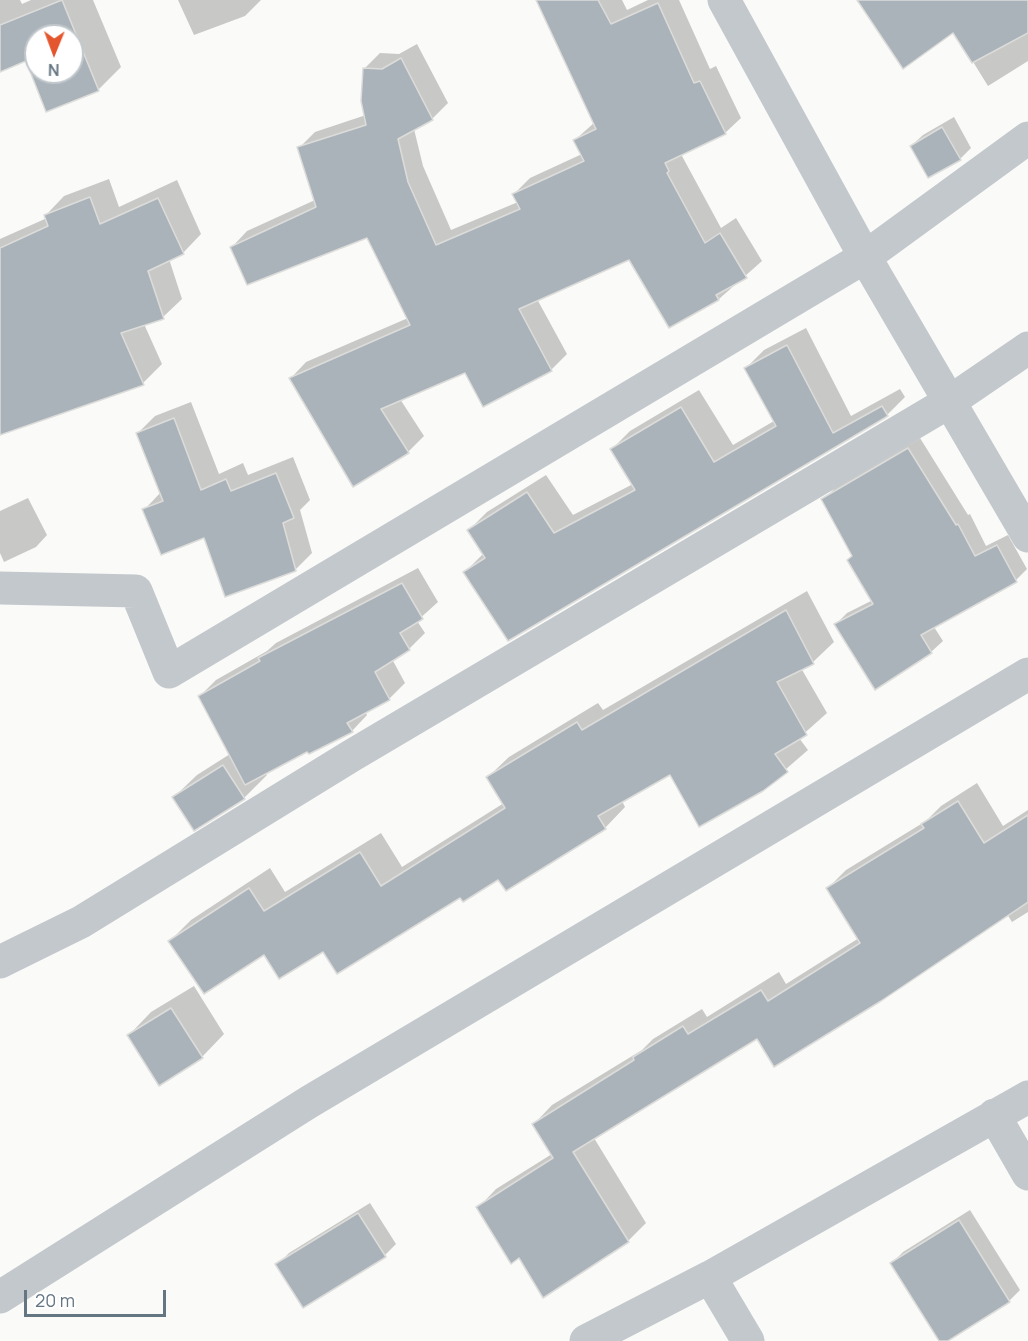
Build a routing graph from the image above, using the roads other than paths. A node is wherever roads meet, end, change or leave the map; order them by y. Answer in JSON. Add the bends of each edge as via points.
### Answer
{"nodes":[{"id":1,"x":724,"y":0,"type":"edge"},
{"id":2,"x":1028,"y":138,"type":"edge"},
{"id":3,"x":865,"y":257,"type":"junction"},
{"id":4,"x":1028,"y":348,"type":"edge"},
{"id":5,"x":949,"y":402,"type":"junction"},
{"id":6,"x":1028,"y":536,"type":"edge"},
{"id":7,"x":0,"y":588,"type":"edge"},
{"id":8,"x":1028,"y":674,"type":"edge"},
{"id":9,"x":0,"y":962,"type":"edge"},
{"id":10,"x":1028,"y":1096,"type":"edge"},
{"id":11,"x":994,"y":1115,"type":"junction"},
{"id":12,"x":1028,"y":1174,"type":"edge"},
{"id":13,"x":710,"y":1277,"type":"junction"},
{"id":14,"x":0,"y":1297,"type":"edge"},
{"id":15,"x":586,"y":1341,"type":"edge"},
{"id":16,"x":748,"y":1341,"type":"edge"}],
"edges":[{"from":1,"to":3,"type":"street"},
{"from":2,"to":3,"type":"street"},
{"from":3,"to":5,"type":"street"},
{"from":3,"to":7,"type":"street","via":[[169,672],[136,591]]},
{"from":4,"to":5,"type":"street"},
{"from":5,"to":6,"type":"street"},
{"from":5,"to":9,"type":"street","via":[[351,756],[81,922]]},
{"from":8,"to":14,"type":"street","via":[[309,1102]]},
{"from":10,"to":11,"type":"street"},
{"from":11,"to":12,"type":"street"},
{"from":11,"to":13,"type":"street"},
{"from":13,"to":15,"type":"street"},
{"from":13,"to":16,"type":"street"}]}
